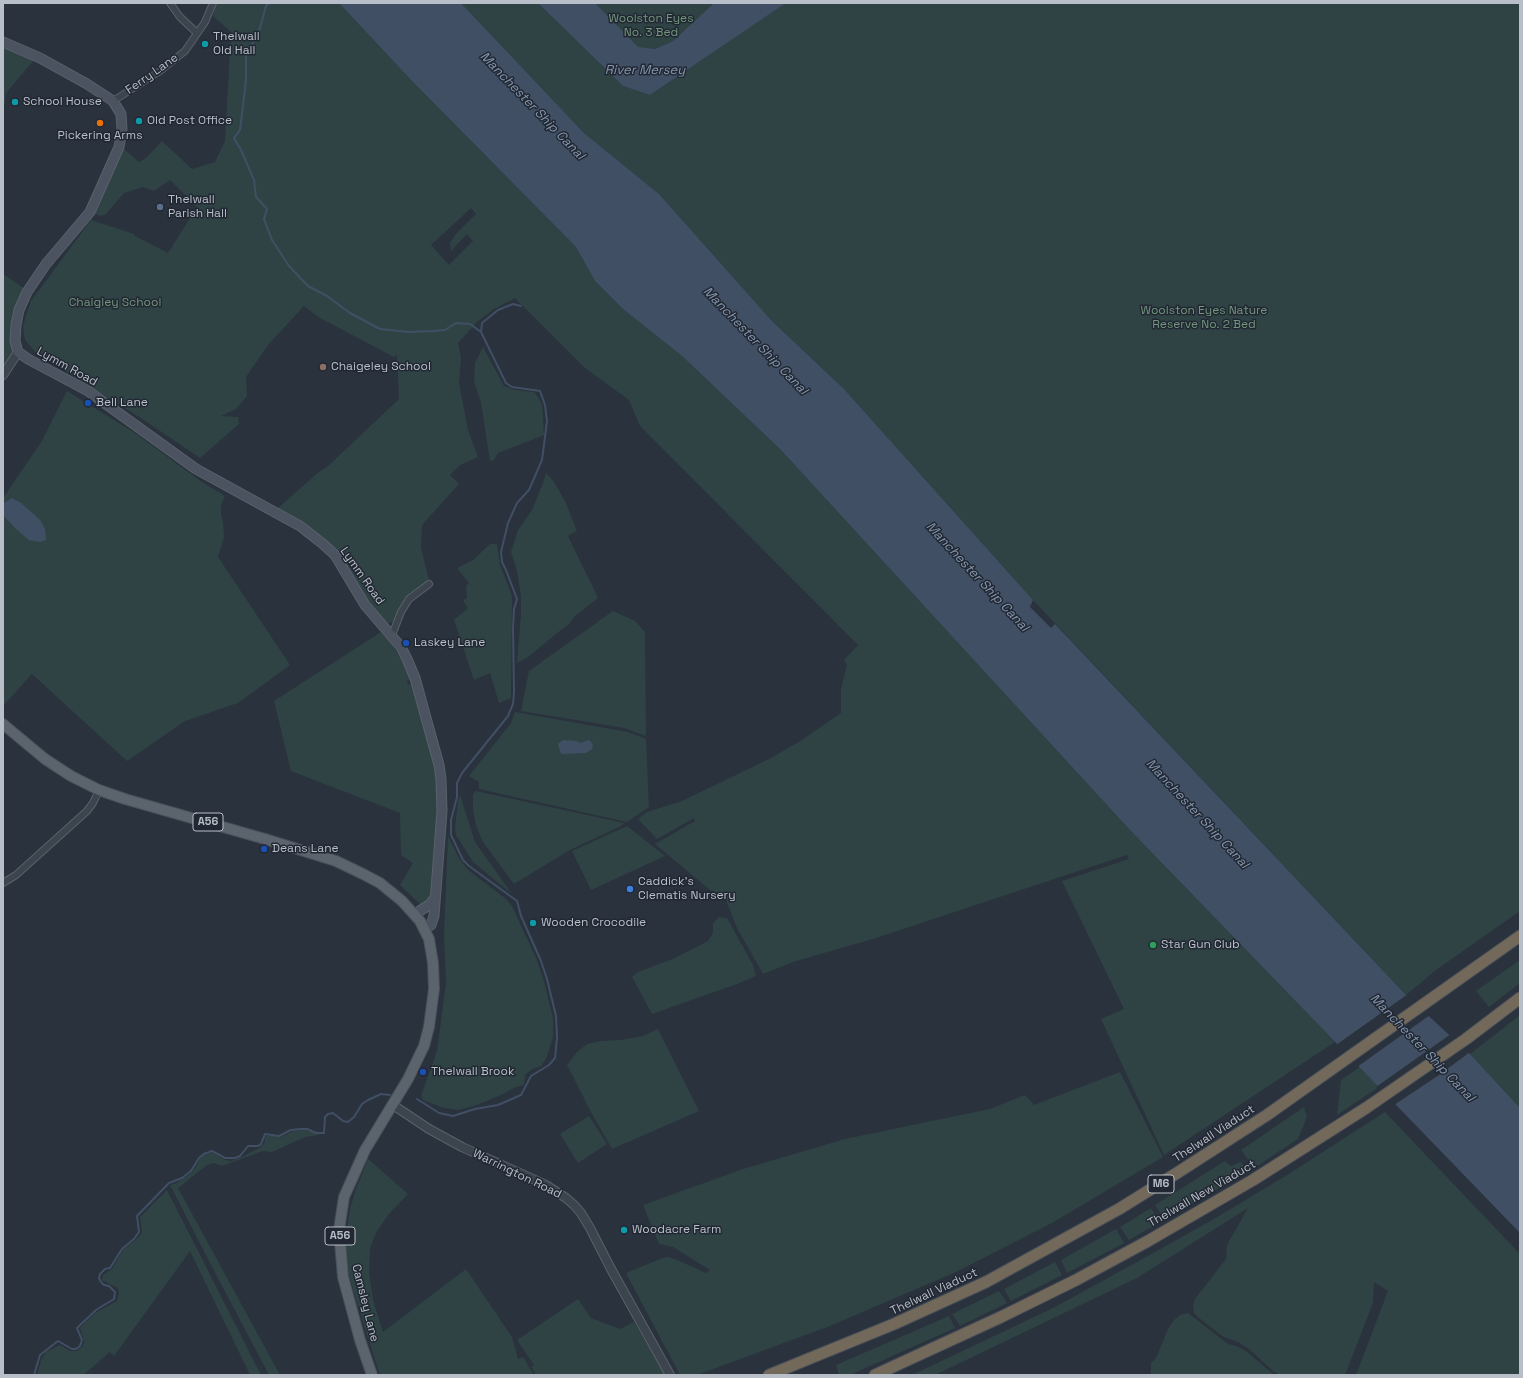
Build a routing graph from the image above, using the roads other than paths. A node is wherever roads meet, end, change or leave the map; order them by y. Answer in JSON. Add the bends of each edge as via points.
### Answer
{"nodes":[{"id":1,"x":170,"y":3,"type":"edge"},
{"id":2,"x":213,"y":3,"type":"edge"},
{"id":3,"x":197,"y":33,"type":"junction"},
{"id":4,"x":3,"y":42,"type":"edge"},
{"id":5,"x":113,"y":101,"type":"junction"},
{"id":6,"x":18,"y":352,"type":"junction"},
{"id":7,"x":3,"y":375,"type":"edge"},
{"id":8,"x":429,"y":584,"type":"dead end"},
{"id":9,"x":392,"y":635,"type":"junction"},
{"id":10,"x":3,"y":724,"type":"edge"},
{"id":11,"x":99,"y":790,"type":"junction"},
{"id":12,"x":3,"y":883,"type":"edge"},
{"id":13,"x":435,"y":898,"type":"junction"},
{"id":14,"x":415,"y":914,"type":"junction"},
{"id":15,"x":424,"y":929,"type":"junction"},
{"id":16,"x":1520,"y":936,"type":"edge"},
{"id":17,"x":1520,"y":998,"type":"edge"},
{"id":18,"x":393,"y":1105,"type":"junction"},
{"id":19,"x":372,"y":1375,"type":"edge"},
{"id":20,"x":670,"y":1375,"type":"edge"},
{"id":21,"x":769,"y":1375,"type":"edge"},
{"id":22,"x":875,"y":1375,"type":"edge"}],
"edges":[{"from":1,"to":3,"type":"street"},
{"from":2,"to":3,"type":"street","name":"Ferry Lane"},
{"from":3,"to":5,"type":"street","name":"Ferry Lane","via":[[185,51],[171,63]]},
{"from":4,"to":5,"type":"main road","via":[[40,58]]},
{"from":5,"to":6,"type":"main road","via":[[121,114],[119,147],[90,212],[46,264],[27,292],[16,325],[15,341]]},
{"from":6,"to":7,"type":"street"},
{"from":6,"to":9,"type":"main road","name":"Lymm Road","via":[[28,360],[88,391],[196,469],[300,526],[335,555],[365,605]]},
{"from":8,"to":9,"type":"street","via":[[409,599]]},
{"from":9,"to":13,"type":"main road","name":"Lymm Road","via":[[407,659],[414,678],[439,765],[442,811]]},
{"from":10,"to":11,"type":"main road","number":"A56","via":[[45,759]]},
{"from":11,"to":12,"type":"street","via":[[87,811],[16,875]]},
{"from":11,"to":14,"type":"main road","number":"A56","via":[[336,861],[380,883]]},
{"from":13,"to":14,"type":"main road"},
{"from":13,"to":15,"type":"main road","name":"Lymm Road","via":[[433,921]]},
{"from":14,"to":15,"type":"main road","number":"A56"},
{"from":15,"to":18,"type":"main road","number":"A56","via":[[429,939],[433,963],[434,989],[429,1027],[416,1064]]},
{"from":16,"to":21,"type":"highway","name":"Thelwall Viaduct","number":"M6","via":[[1267,1115],[1119,1209],[986,1282],[894,1324]]},
{"from":17,"to":22,"type":"highway","name":"Thelwall New Viaduct","via":[[1366,1108],[1253,1180],[1076,1280]]},
{"from":18,"to":19,"type":"main road","name":"Camsley Lane","number":"A56","via":[[365,1150],[350,1183],[344,1197],[339,1230],[343,1277]]},
{"from":18,"to":20,"type":"street","name":"Warrington Road","via":[[462,1147],[546,1185],[574,1205],[590,1228]]}]}
